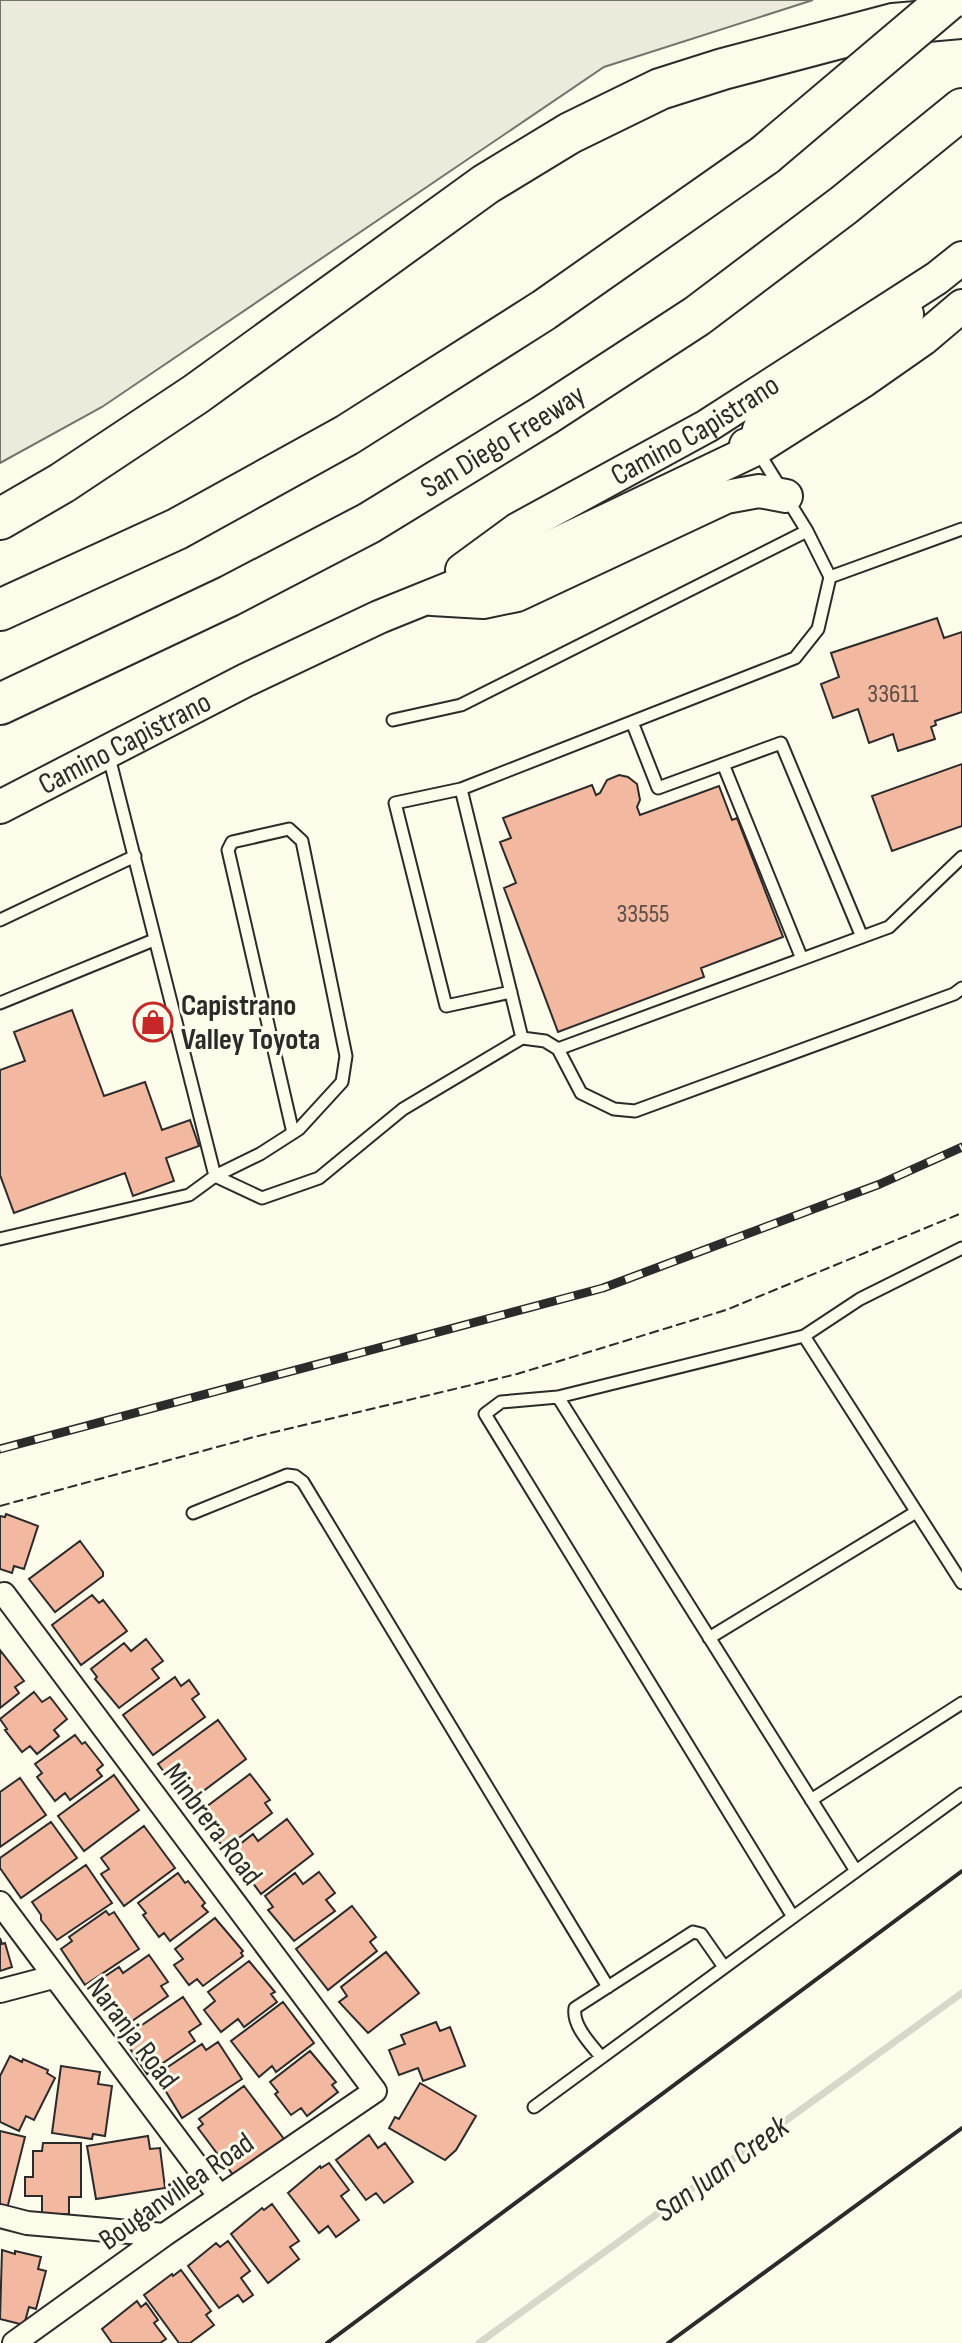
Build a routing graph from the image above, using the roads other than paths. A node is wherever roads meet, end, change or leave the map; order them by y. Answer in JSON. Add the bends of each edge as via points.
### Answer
{"nodes":[{"id":1,"x":948,"y":0,"type":"edge"},
{"id":2,"x":962,"y":18,"type":"edge"},
{"id":3,"x":962,"y":109,"type":"edge"},
{"id":4,"x":950,"y":268,"type":"edge"},
{"id":5,"x":962,"y":306,"type":"edge"},
{"id":6,"x":756,"y":449,"type":"junction"},
{"id":7,"x":786,"y":496,"type":"junction"},
{"id":8,"x":0,"y":519,"type":"edge"},
{"id":9,"x":962,"y":529,"type":"edge"},
{"id":10,"x":807,"y":531,"type":"junction"},
{"id":11,"x":483,"y":555,"type":"junction"},
{"id":12,"x":830,"y":577,"type":"junction"},
{"id":13,"x":424,"y":598,"type":"junction"},
{"id":14,"x":0,"y":610,"type":"edge"},
{"id":15,"x":0,"y":704,"type":"edge"},
{"id":16,"x":393,"y":720,"type":"dead end"},
{"id":17,"x":632,"y":722,"type":"junction"},
{"id":18,"x":108,"y":751,"type":"junction"},
{"id":19,"x":723,"y":764,"type":"junction"},
{"id":20,"x":461,"y":789,"type":"junction"},
{"id":21,"x":0,"y":807,"type":"edge"},
{"id":22,"x":135,"y":856,"type":"junction"},
{"id":23,"x":962,"y":857,"type":"edge"},
{"id":24,"x":0,"y":920,"type":"edge"},
{"id":25,"x":862,"y":937,"type":"junction"},
{"id":26,"x":154,"y":940,"type":"junction"},
{"id":27,"x":802,"y":959,"type":"junction"},
{"id":28,"x":962,"y":988,"type":"edge"},
{"id":29,"x":511,"y":992,"type":"junction"},
{"id":30,"x":0,"y":1003,"type":"edge"},
{"id":31,"x":522,"y":1038,"type":"junction"},
{"id":32,"x":558,"y":1049,"type":"junction"},
{"id":33,"x":293,"y":1133,"type":"junction"},
{"id":34,"x":215,"y":1176,"type":"junction"},
{"id":35,"x":0,"y":1239,"type":"edge"},
{"id":36,"x":962,"y":1248,"type":"edge"},
{"id":37,"x":804,"y":1336,"type":"junction"},
{"id":38,"x":558,"y":1397,"type":"junction"},
{"id":39,"x":916,"y":1512,"type":"junction"},
{"id":40,"x":193,"y":1513,"type":"dead end"},
{"id":41,"x":962,"y":1583,"type":"edge"},
{"id":42,"x":2,"y":1595,"type":"edge"},
{"id":43,"x":709,"y":1638,"type":"junction"},
{"id":44,"x":962,"y":1703,"type":"edge"},
{"id":45,"x":962,"y":1794,"type":"edge"},
{"id":46,"x":811,"y":1800,"type":"junction"},
{"id":47,"x":856,"y":1871,"type":"junction"},
{"id":48,"x":0,"y":1903,"type":"edge"},
{"id":49,"x":793,"y":1917,"type":"junction"},
{"id":50,"x":724,"y":1967,"type":"junction"},
{"id":51,"x":53,"y":1977,"type":"junction"},
{"id":52,"x":608,"y":1987,"type":"junction"},
{"id":53,"x":0,"y":1991,"type":"edge"},
{"id":54,"x":601,"y":2057,"type":"junction"},
{"id":55,"x":375,"y":2091,"type":"joint"},
{"id":56,"x":534,"y":2107,"type":"dead end"},
{"id":57,"x":220,"y":2197,"type":"junction"},
{"id":58,"x":0,"y":2216,"type":"edge"},
{"id":59,"x":164,"y":2235,"type":"junction"},
{"id":60,"x":14,"y":2343,"type":"edge"}],
"edges":[{"from":1,"to":14,"type":"highway","bridge":true,"via":[[765,155],[544,310],[347,435],[177,529]]},
{"from":2,"to":8,"type":"highway","via":[[893,24],[723,69],[660,89],[570,133],[486,184],[196,394]]},
{"from":3,"to":15,"type":"highway","name":"San Diego Freeway","via":[[697,316],[532,424],[355,531]]},
{"from":4,"to":6,"type":"main road","via":[[887,335],[763,419]]},
{"from":4,"to":11,"type":"main road","name":"Camino Capistrano","via":[[707,426],[558,505]]},
{"from":5,"to":6,"type":"main road","name":"Camino Capistrano","via":[[863,381]]},
{"from":6,"to":7,"type":"lane"},
{"from":6,"to":11,"type":"main road","via":[[712,443],[687,452]]},
{"from":6,"to":13,"type":"main road","name":"Camino Capistrano","via":[[540,552]]},
{"from":7,"to":10,"type":"lane"},
{"from":7,"to":13,"type":"main road","via":[[759,491],[726,497],[517,595],[483,602]]},
{"from":9,"to":12,"type":"lane"},
{"from":10,"to":12,"type":"lane"},
{"from":10,"to":16,"type":"lane","via":[[461,705]]},
{"from":11,"to":13,"type":"main road","name":"Camino Capistrano"},
{"from":12,"to":17,"type":"lane","via":[[818,629],[795,658]]},
{"from":13,"to":18,"type":"main road","name":"Camino Capistrano"},
{"from":17,"to":19,"type":"lane","via":[[658,788]]},
{"from":17,"to":20,"type":"lane"},
{"from":18,"to":21,"type":"main road","name":"Camino Capistrano"},
{"from":18,"to":22,"type":"lane"},
{"from":19,"to":25,"type":"lane","via":[[781,743]]},
{"from":19,"to":27,"type":"lane"},
{"from":20,"to":29,"type":"lane"},
{"from":20,"to":29,"type":"lane","via":[[395,803],[446,1006]]},
{"from":22,"to":24,"type":"lane"},
{"from":22,"to":26,"type":"lane"},
{"from":23,"to":25,"type":"lane","via":[[889,927]]},
{"from":25,"to":27,"type":"lane"},
{"from":26,"to":30,"type":"lane"},
{"from":26,"to":34,"type":"lane"},
{"from":27,"to":32,"type":"lane"},
{"from":28,"to":32,"type":"lane","via":[[635,1111],[614,1109],[581,1093]]},
{"from":29,"to":31,"type":"lane"},
{"from":31,"to":32,"type":"lane"},
{"from":31,"to":34,"type":"lane","via":[[403,1109],[319,1178],[262,1198]]},
{"from":33,"to":33,"type":"lane","via":[[228,850],[232,842],[289,829],[302,841],[346,1056],[342,1082]]},
{"from":33,"to":34,"type":"lane"},
{"from":34,"to":35,"type":"lane","via":[[189,1195]]},
{"from":36,"to":37,"type":"lane","via":[[860,1299]]},
{"from":37,"to":38,"type":"lane"},
{"from":37,"to":39,"type":"lane"},
{"from":38,"to":43,"type":"lane"},
{"from":38,"to":49,"type":"lane","via":[[501,1402],[485,1414]]},
{"from":39,"to":41,"type":"lane"},
{"from":39,"to":43,"type":"lane"},
{"from":40,"to":52,"type":"lane","via":[[287,1475],[303,1482]]},
{"from":42,"to":55,"type":"street","name":"Minbrera Road"},
{"from":43,"to":46,"type":"lane"},
{"from":44,"to":46,"type":"lane"},
{"from":45,"to":47,"type":"lane"},
{"from":46,"to":47,"type":"lane"},
{"from":47,"to":49,"type":"lane"},
{"from":48,"to":51,"type":"street","name":"Naranja Road"},
{"from":49,"to":50,"type":"lane"},
{"from":50,"to":52,"type":"lane","via":[[701,1934],[693,1932]]},
{"from":50,"to":54,"type":"lane"},
{"from":51,"to":53,"type":"street"},
{"from":51,"to":57,"type":"street","name":"Naranja Road"},
{"from":52,"to":54,"type":"lane","via":[[575,2008],[574,2014]]},
{"from":54,"to":56,"type":"lane"},
{"from":55,"to":57,"type":"street","name":"Bouganvillea Road"},
{"from":57,"to":59,"type":"street","name":"Bouganvillea Road"},
{"from":58,"to":59,"type":"street"},
{"from":59,"to":60,"type":"street","name":"Bouganvillea Road"}]}
